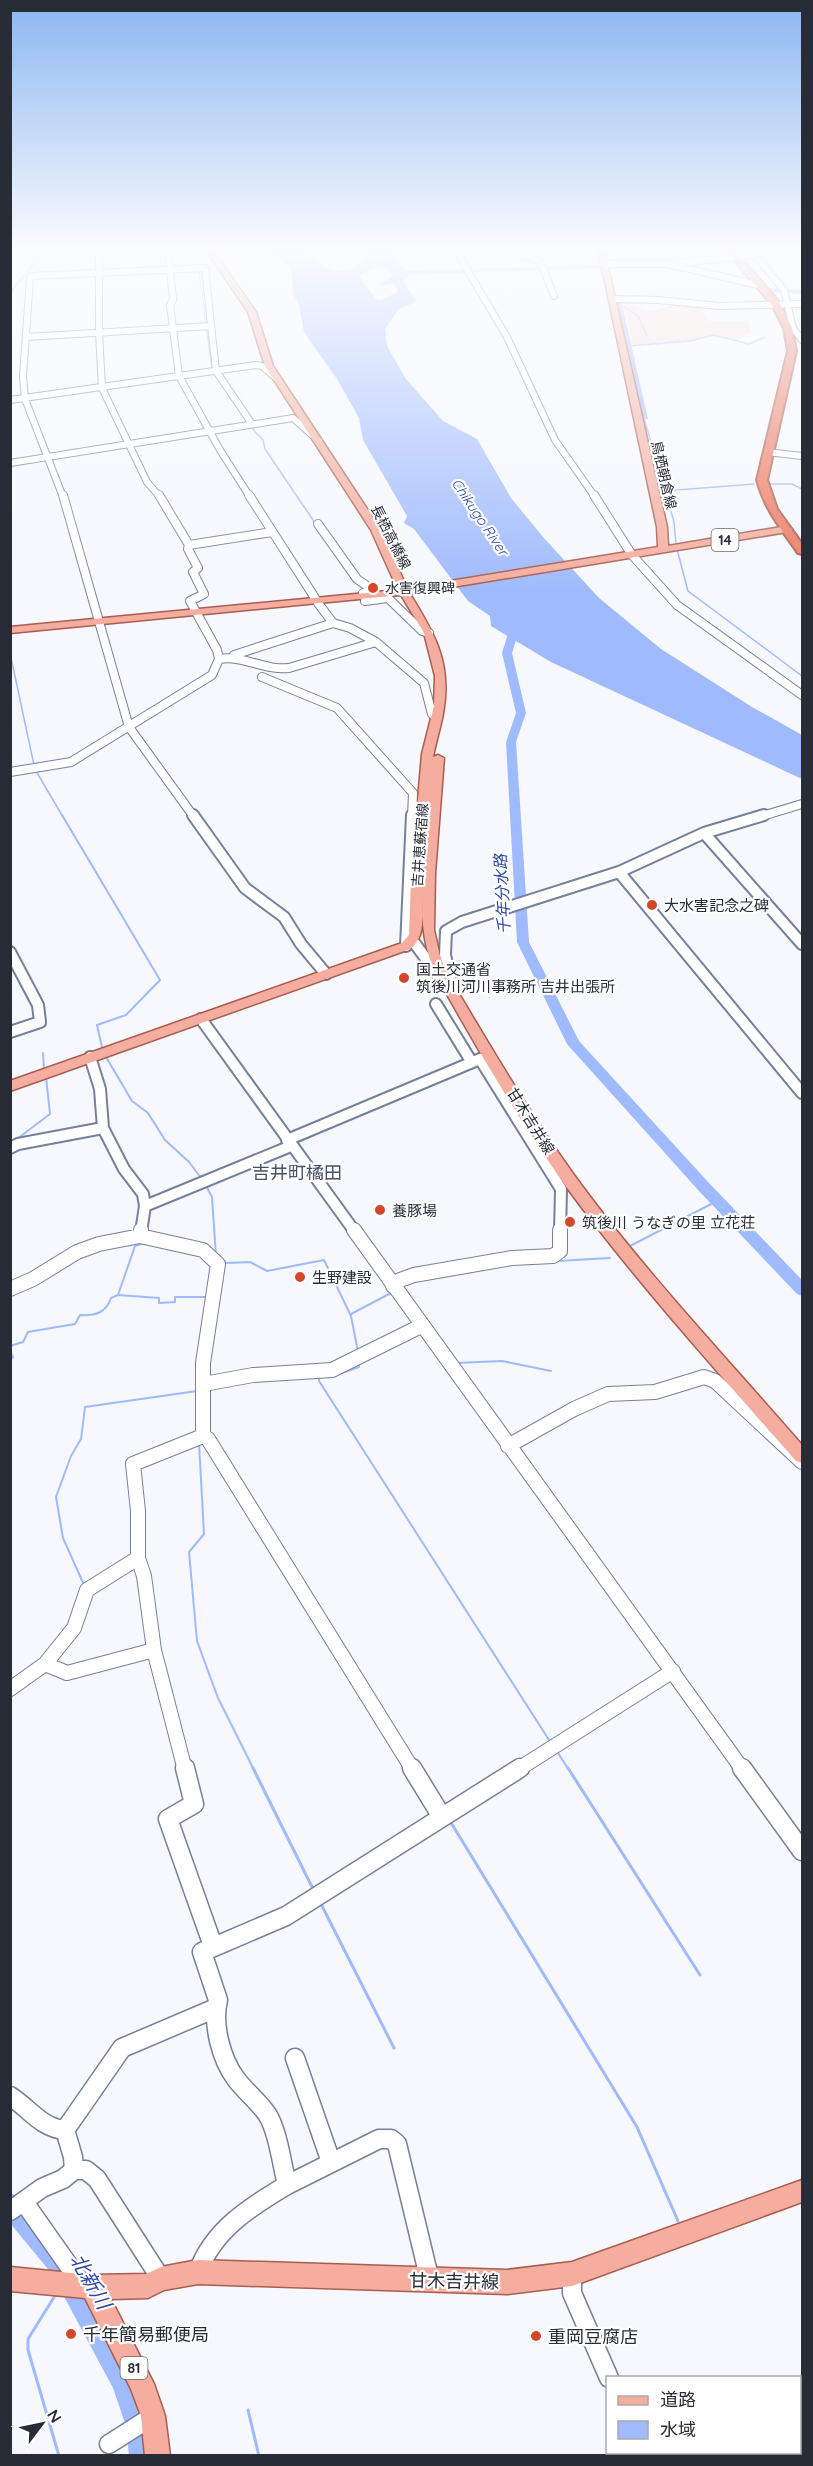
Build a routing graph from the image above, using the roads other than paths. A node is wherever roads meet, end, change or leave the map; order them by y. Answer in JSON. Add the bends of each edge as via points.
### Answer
{"nodes":[{"id":1,"x":22,"y":364,"type":"edge"},
{"id":2,"x":101,"y":364,"type":"edge"},
{"id":3,"x":178,"y":364,"type":"edge"},
{"id":4,"x":215,"y":364,"type":"edge"},
{"id":5,"x":268,"y":364,"type":"edge"},
{"id":6,"x":520,"y":364,"type":"edge"},
{"id":7,"x":628,"y":364,"type":"edge"},
{"id":8,"x":789,"y":364,"type":"edge"},
{"id":9,"x":216,"y":371,"type":"junction"},
{"id":10,"x":179,"y":376,"type":"junction"},
{"id":11,"x":277,"y":379,"type":"junction"},
{"id":12,"x":102,"y":388,"type":"junction"},
{"id":13,"x":25,"y":399,"type":"junction"},
{"id":14,"x":10,"y":400,"type":"edge"},
{"id":15,"x":252,"y":424,"type":"junction"},
{"id":16,"x":209,"y":432,"type":"junction"},
{"id":17,"x":319,"y":441,"type":"junction"},
{"id":18,"x":130,"y":444,"type":"junction"},
{"id":19,"x":766,"y":452,"type":"junction"},
{"id":20,"x":802,"y":456,"type":"edge"},
{"id":21,"x":50,"y":457,"type":"junction"},
{"id":22,"x":10,"y":463,"type":"edge"},
{"id":23,"x":318,"y":524,"type":"dead end"},
{"id":24,"x":787,"y":529,"type":"junction"},
{"id":25,"x":272,"y":532,"type":"junction"},
{"id":26,"x":189,"y":545,"type":"junction"},
{"id":27,"x":663,"y":549,"type":"junction"},
{"id":28,"x":802,"y":551,"type":"edge"},
{"id":29,"x":627,"y":555,"type":"junction"},
{"id":30,"x":407,"y":592,"type":"junction"},
{"id":31,"x":195,"y":611,"type":"junction"},
{"id":32,"x":98,"y":620,"type":"junction"},
{"id":33,"x":333,"y":623,"type":"junction"},
{"id":34,"x":10,"y":630,"type":"edge"},
{"id":35,"x":429,"y":633,"type":"junction"},
{"id":36,"x":376,"y":642,"type":"junction"},
{"id":37,"x":230,"y":656,"type":"junction"},
{"id":38,"x":219,"y":659,"type":"junction"},
{"id":39,"x":278,"y":667,"type":"junction"},
{"id":40,"x":802,"y":695,"type":"edge"},
{"id":41,"x":437,"y":717,"type":"junction"},
{"id":42,"x":129,"y":727,"type":"junction"},
{"id":43,"x":10,"y":772,"type":"edge"},
{"id":44,"x":802,"y":804,"type":"edge"},
{"id":45,"x":704,"y":833,"type":"junction"},
{"id":46,"x":619,"y":872,"type":"junction"},
{"id":47,"x":409,"y":944,"type":"junction"},
{"id":48,"x":802,"y":944,"type":"edge"},
{"id":49,"x":10,"y":952,"type":"edge"},
{"id":50,"x":326,"y":974,"type":"junction"},
{"id":51,"x":455,"y":998,"type":"junction"},
{"id":52,"x":436,"y":1004,"type":"dead end"},
{"id":53,"x":201,"y":1019,"type":"junction"},
{"id":54,"x":10,"y":1032,"type":"edge"},
{"id":55,"x":98,"y":1054,"type":"junction"},
{"id":56,"x":471,"y":1061,"type":"junction"},
{"id":57,"x":10,"y":1086,"type":"edge"},
{"id":58,"x":802,"y":1093,"type":"edge"},
{"id":59,"x":103,"y":1128,"type":"junction"},
{"id":60,"x":289,"y":1143,"type":"junction"},
{"id":61,"x":10,"y":1148,"type":"edge"},
{"id":62,"x":145,"y":1206,"type":"junction"},
{"id":63,"x":140,"y":1236,"type":"junction"},
{"id":64,"x":393,"y":1286,"type":"junction"},
{"id":65,"x":10,"y":1289,"type":"edge"},
{"id":66,"x":421,"y":1326,"type":"junction"},
{"id":67,"x":204,"y":1388,"type":"junction"},
{"id":68,"x":199,"y":1438,"type":"junction"},
{"id":69,"x":508,"y":1446,"type":"junction"},
{"id":70,"x":802,"y":1456,"type":"edge"},
{"id":71,"x":802,"y":1462,"type":"edge"},
{"id":72,"x":138,"y":1558,"type":"junction"},
{"id":73,"x":154,"y":1650,"type":"junction"},
{"id":74,"x":48,"y":1666,"type":"junction"},
{"id":75,"x":673,"y":1671,"type":"junction"},
{"id":76,"x":10,"y":1689,"type":"edge"},
{"id":77,"x":442,"y":1817,"type":"junction"},
{"id":78,"x":802,"y":1851,"type":"edge"},
{"id":79,"x":213,"y":1946,"type":"junction"},
{"id":80,"x":216,"y":2008,"type":"junction"},
{"id":81,"x":295,"y":2058,"type":"dead end"},
{"id":82,"x":10,"y":2096,"type":"edge"},
{"id":83,"x":65,"y":2130,"type":"junction"},
{"id":84,"x":331,"y":2162,"type":"junction"},
{"id":85,"x":74,"y":2170,"type":"junction"},
{"id":86,"x":287,"y":2185,"type":"junction"},
{"id":87,"x":802,"y":2192,"type":"edge"},
{"id":88,"x":17,"y":2207,"type":"edge"},
{"id":89,"x":198,"y":2272,"type":"junction"},
{"id":90,"x":572,"y":2274,"type":"junction"},
{"id":91,"x":11,"y":2276,"type":"edge"},
{"id":92,"x":161,"y":2279,"type":"junction"},
{"id":93,"x":430,"y":2281,"type":"junction"},
{"id":94,"x":73,"y":2285,"type":"junction"},
{"id":95,"x":608,"y":2376,"type":"edge"},
{"id":96,"x":149,"y":2418,"type":"junction"},
{"id":97,"x":109,"y":2444,"type":"dead end"},
{"id":98,"x":158,"y":2456,"type":"edge"}],
"edges":[{"from":1,"to":13,"type":"street"},
{"from":2,"to":12,"type":"street"},
{"from":3,"to":10,"type":"street"},
{"from":4,"to":9,"type":"street"},
{"from":5,"to":11,"type":"main road","name":"長栖高橋線"},
{"from":6,"to":29,"type":"street","via":[[555,440],[615,526]]},
{"from":7,"to":27,"type":"main road","name":"鳥栖朝倉線","via":[[662,527]]},
{"from":8,"to":19,"type":"highway"},
{"from":9,"to":10,"type":"street"},
{"from":9,"to":11,"type":"street","via":[[256,365]]},
{"from":9,"to":15,"type":"street"},
{"from":10,"to":12,"type":"street"},
{"from":10,"to":16,"type":"street"},
{"from":11,"to":17,"type":"main road","name":"長栖高橋線"},
{"from":12,"to":13,"type":"street"},
{"from":12,"to":18,"type":"street"},
{"from":13,"to":14,"type":"street"},
{"from":13,"to":21,"type":"street"},
{"from":15,"to":16,"type":"street"},
{"from":15,"to":17,"type":"street","via":[[293,418]]},
{"from":16,"to":18,"type":"street"},
{"from":16,"to":25,"type":"street"},
{"from":17,"to":30,"type":"main road","name":"長栖高橋線","via":[[376,530]]},
{"from":18,"to":21,"type":"street"},
{"from":18,"to":26,"type":"street","via":[[147,482],[156,490]]},
{"from":19,"to":20,"type":"street"},
{"from":19,"to":24,"type":"highway","via":[[763,489]]},
{"from":21,"to":22,"type":"street"},
{"from":21,"to":32,"type":"street"},
{"from":23,"to":35,"type":"street","via":[[357,579],[373,590],[364,597],[388,598],[422,631]]},
{"from":24,"to":27,"type":"main road","number":"14"},
{"from":24,"to":28,"type":"highway"},
{"from":25,"to":26,"type":"street"},
{"from":25,"to":33,"type":"street"},
{"from":26,"to":31,"type":"street","via":[[198,568],[193,572],[204,594],[190,601]]},
{"from":27,"to":29,"type":"main road"},
{"from":29,"to":30,"type":"main road"},
{"from":29,"to":40,"type":"street","via":[[677,605]]},
{"from":30,"to":31,"type":"main road","name":"長栖高橋線"},
{"from":30,"to":35,"type":"main road","name":"吉井恵蘇宿線"},
{"from":31,"to":32,"type":"main road","name":"長栖高橋線"},
{"from":31,"to":38,"type":"street"},
{"from":32,"to":34,"type":"main road","name":"長栖高橋線"},
{"from":32,"to":42,"type":"street"},
{"from":33,"to":36,"type":"street"},
{"from":33,"to":37,"type":"street"},
{"from":35,"to":41,"type":"main road","name":"吉井恵蘇宿線","via":[[440,676]]},
{"from":36,"to":39,"type":"street","via":[[284,669]]},
{"from":36,"to":41,"type":"street","via":[[424,683],[432,714]]},
{"from":37,"to":38,"type":"street"},
{"from":37,"to":39,"type":"street"},
{"from":38,"to":42,"type":"street","via":[[212,675]]},
{"from":39,"to":47,"type":"street","via":[[262,677],[337,708],[412,793]]},
{"from":41,"to":47,"type":"main road","name":"吉井恵蘇宿線","via":[[428,754]]},
{"from":41,"to":51,"type":"main road","name":"甘木吉井線","via":[[440,728],[428,930],[438,965]]},
{"from":42,"to":43,"type":"street","via":[[71,762]]},
{"from":42,"to":50,"type":"street","via":[[245,888],[284,918]]},
{"from":44,"to":45,"type":"street"},
{"from":45,"to":46,"type":"street"},
{"from":45,"to":48,"type":"street"},
{"from":46,"to":51,"type":"street","via":[[462,922],[446,931],[446,962]]},
{"from":46,"to":58,"type":"street"},
{"from":47,"to":50,"type":"main road"},
{"from":47,"to":51,"type":"street"},
{"from":49,"to":54,"type":"street","via":[[38,1005],[40,1022]]},
{"from":50,"to":53,"type":"main road"},
{"from":51,"to":70,"type":"main road","name":"甘木吉井線","via":[[589,1206]]},
{"from":52,"to":56,"type":"street"},
{"from":53,"to":55,"type":"main road"},
{"from":53,"to":60,"type":"street"},
{"from":55,"to":57,"type":"main road"},
{"from":55,"to":59,"type":"street"},
{"from":56,"to":60,"type":"street"},
{"from":56,"to":64,"type":"street","via":[[480,1059],[561,1189],[560,1251],[553,1256],[512,1258],[414,1275]]},
{"from":59,"to":61,"type":"street"},
{"from":59,"to":62,"type":"street","via":[[124,1169],[143,1194]]},
{"from":60,"to":62,"type":"street"},
{"from":60,"to":64,"type":"street"},
{"from":62,"to":63,"type":"street"},
{"from":63,"to":65,"type":"street","via":[[77,1252]]},
{"from":63,"to":67,"type":"street","via":[[203,1250],[215,1261],[203,1363]]},
{"from":64,"to":66,"type":"street"},
{"from":66,"to":67,"type":"street","via":[[332,1370],[253,1375]]},
{"from":66,"to":69,"type":"street"},
{"from":67,"to":68,"type":"street"},
{"from":68,"to":72,"type":"street","via":[[133,1464]]},
{"from":68,"to":77,"type":"street","via":[[208,1439]]},
{"from":69,"to":71,"type":"street","via":[[608,1394],[655,1392],[704,1377],[715,1381]]},
{"from":69,"to":75,"type":"street"},
{"from":72,"to":73,"type":"street"},
{"from":72,"to":74,"type":"street","via":[[87,1590],[74,1628]]},
{"from":73,"to":74,"type":"street","via":[[67,1673]]},
{"from":73,"to":79,"type":"street","via":[[194,1804],[168,1820]]},
{"from":74,"to":76,"type":"street"},
{"from":75,"to":77,"type":"street"},
{"from":75,"to":78,"type":"street"},
{"from":77,"to":79,"type":"street","via":[[286,1916]]},
{"from":79,"to":80,"type":"street","via":[[202,1952],[216,1989]]},
{"from":80,"to":83,"type":"street","via":[[122,2048]]},
{"from":80,"to":86,"type":"street","via":[[225,2059],[235,2078],[272,2124]]},
{"from":81,"to":84,"type":"street"},
{"from":82,"to":83,"type":"street","via":[[54,2131]]},
{"from":83,"to":85,"type":"street"},
{"from":84,"to":86,"type":"street"},
{"from":84,"to":93,"type":"street","via":[[379,2139],[391,2139],[397,2144]]},
{"from":85,"to":88,"type":"street"},
{"from":85,"to":92,"type":"street","via":[[86,2170],[97,2179]]},
{"from":86,"to":89,"type":"street","via":[[234,2220],[207,2251]]},
{"from":87,"to":90,"type":"main road","name":"甘木吉井線"},
{"from":88,"to":94,"type":"street"},
{"from":89,"to":92,"type":"main road","name":"甘木吉井線"},
{"from":89,"to":93,"type":"main road","name":"甘木吉井線"},
{"from":90,"to":93,"type":"main road","name":"甘木吉井線","via":[[507,2282]]},
{"from":90,"to":95,"type":"street","via":[[572,2293]]},
{"from":91,"to":94,"type":"main road","name":"甘木吉井線"},
{"from":92,"to":94,"type":"main road","name":"甘木吉井線","via":[[148,2286]]},
{"from":94,"to":96,"type":"main road","number":"81","via":[[142,2384]]},
{"from":96,"to":97,"type":"street"},
{"from":96,"to":98,"type":"main road","number":"81"}]}
